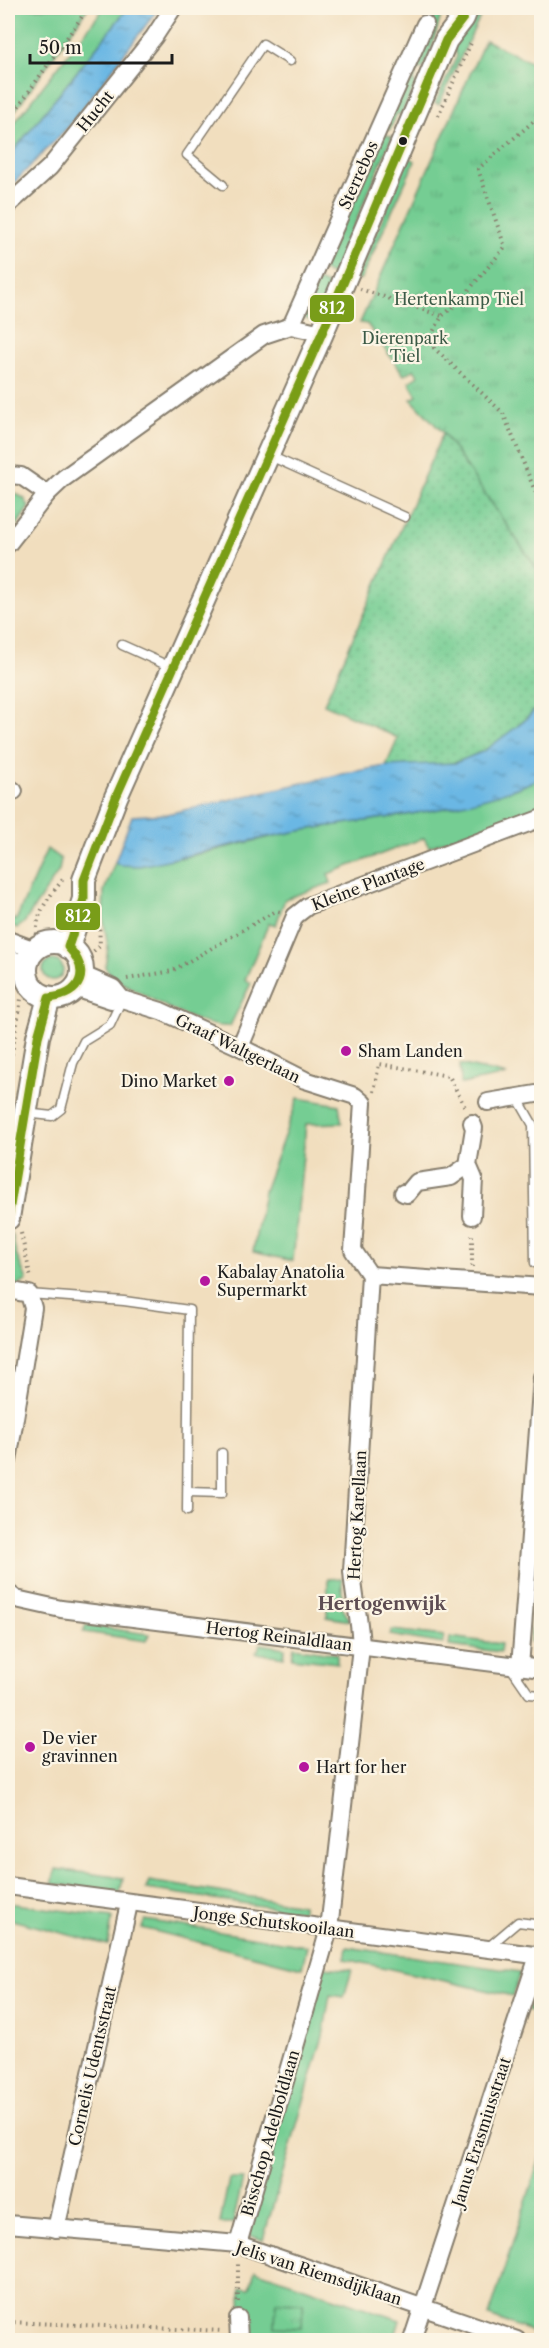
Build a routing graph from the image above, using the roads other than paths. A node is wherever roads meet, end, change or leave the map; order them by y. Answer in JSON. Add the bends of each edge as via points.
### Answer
{"nodes":[{"id":1,"x":173,"y":8,"type":"edge"},
{"id":2,"x":449,"y":8,"type":"edge"},
{"id":3,"x":466,"y":8,"type":"edge"},
{"id":4,"x":425,"y":24,"type":"dead end"},
{"id":5,"x":446,"y":40,"type":"junction"},
{"id":6,"x":290,"y":61,"type":"dead end"},
{"id":7,"x":224,"y":185,"type":"dead end"},
{"id":8,"x":8,"y":205,"type":"edge"},
{"id":9,"x":291,"y":326,"type":"junction"},
{"id":10,"x":322,"y":333,"type":"junction"},
{"id":11,"x":268,"y":454,"type":"junction"},
{"id":12,"x":8,"y":475,"type":"edge"},
{"id":13,"x":47,"y":494,"type":"junction"},
{"id":14,"x":405,"y":517,"type":"dead end"},
{"id":15,"x":8,"y":544,"type":"edge"},
{"id":16,"x":122,"y":645,"type":"dead end"},
{"id":17,"x":173,"y":668,"type":"junction"},
{"id":18,"x":542,"y":818,"type":"edge"},
{"id":19,"x":8,"y":940,"type":"edge"},
{"id":20,"x":41,"y":949,"type":"edge"},
{"id":21,"x":88,"y":981,"type":"junction"},
{"id":22,"x":36,"y":996,"type":"junction"},
{"id":23,"x":123,"y":999,"type":"junction"},
{"id":24,"x":240,"y":1047,"type":"junction"},
{"id":25,"x":542,"y":1093,"type":"edge"},
{"id":26,"x":517,"y":1097,"type":"junction"},
{"id":27,"x":488,"y":1102,"type":"road end"},
{"id":28,"x":25,"y":1113,"type":"junction"},
{"id":29,"x":472,"y":1123,"type":"dead end"},
{"id":30,"x":8,"y":1150,"type":"edge"},
{"id":31,"x":468,"y":1166,"type":"junction"},
{"id":32,"x":403,"y":1193,"type":"dead end"},
{"id":33,"x":472,"y":1216,"type":"road end"},
{"id":34,"x":8,"y":1218,"type":"edge"},
{"id":35,"x":535,"y":1263,"type":"dead end"},
{"id":36,"x":370,"y":1275,"type":"junction"},
{"id":37,"x":542,"y":1287,"type":"edge"},
{"id":38,"x":8,"y":1290,"type":"edge"},
{"id":39,"x":29,"y":1294,"type":"junction"},
{"id":40,"x":542,"y":1377,"type":"edge"},
{"id":41,"x":222,"y":1453,"type":"dead end"},
{"id":42,"x":8,"y":1461,"type":"edge"},
{"id":43,"x":188,"y":1492,"type":"junction"},
{"id":44,"x":187,"y":1511,"type":"dead end"},
{"id":45,"x":10,"y":1598,"type":"edge"},
{"id":46,"x":361,"y":1647,"type":"junction"},
{"id":47,"x":515,"y":1666,"type":"junction"},
{"id":48,"x":542,"y":1669,"type":"edge"},
{"id":49,"x":542,"y":1695,"type":"edge"},
{"id":50,"x":8,"y":1886,"type":"edge"},
{"id":51,"x":129,"y":1904,"type":"junction"},
{"id":52,"x":542,"y":1925,"type":"edge"},
{"id":53,"x":329,"y":1929,"type":"junction"},
{"id":54,"x":485,"y":1949,"type":"junction"},
{"id":55,"x":540,"y":1956,"type":"edge"},
{"id":56,"x":8,"y":2224,"type":"edge"},
{"id":57,"x":56,"y":2229,"type":"junction"},
{"id":58,"x":238,"y":2244,"type":"junction"},
{"id":59,"x":423,"y":2308,"type":"junction"},
{"id":60,"x":412,"y":2340,"type":"edge"},
{"id":61,"x":517,"y":2340,"type":"edge"}],
"edges":[{"from":1,"to":8,"type":"street","name":"Hucht","via":[[50,167]]},
{"from":2,"to":5,"type":"main road"},
{"from":3,"to":5,"type":"main road"},
{"from":4,"to":9,"type":"street","name":"Sterrebos"},
{"from":5,"to":10,"type":"main road"},
{"from":6,"to":7,"type":"lane","via":[[263,44],[187,155]]},
{"from":9,"to":10,"type":"street"},
{"from":9,"to":13,"type":"street","via":[[264,335]]},
{"from":10,"to":11,"type":"main road"},
{"from":11,"to":14,"type":"lane"},
{"from":11,"to":17,"type":"main road"},
{"from":12,"to":13,"type":"street","via":[[21,476]]},
{"from":13,"to":15,"type":"street"},
{"from":16,"to":17,"type":"lane"},
{"from":17,"to":20,"type":"main road","via":[[84,880]]},
{"from":18,"to":24,"type":"street","name":"Kleine Plantage","via":[[308,906],[295,916]]},
{"from":19,"to":20,"type":"street"},
{"from":20,"to":21,"type":"main road","via":[[78,956]]},
{"from":20,"to":22,"type":"main road","via":[[28,981]]},
{"from":21,"to":22,"type":"main road","via":[[65,996]]},
{"from":21,"to":23,"type":"street","name":"Graaf Waltgerlaan","via":[[113,988]]},
{"from":21,"to":23,"type":"street","name":"Graaf Waltgerlaan","via":[[111,1000]]},
{"from":22,"to":28,"type":"main road","via":[[38,1037]]},
{"from":22,"to":30,"type":"main road"},
{"from":23,"to":24,"type":"street","name":"Graaf Waltgerlaan","via":[[161,1011]]},
{"from":23,"to":28,"type":"lane","via":[[110,1025],[84,1041],[73,1063],[61,1109],[52,1116]]},
{"from":24,"to":36,"type":"street","name":"Graaf Waltgerlaan","via":[[305,1080],[359,1099],[353,1251]]},
{"from":25,"to":26,"type":"street"},
{"from":26,"to":27,"type":"street"},
{"from":26,"to":35,"type":"lane","via":[[533,1125]]},
{"from":28,"to":34,"type":"main road"},
{"from":29,"to":31,"type":"street"},
{"from":31,"to":32,"type":"street","via":[[451,1177],[417,1182],[407,1194]]},
{"from":31,"to":33,"type":"street","via":[[474,1179]]},
{"from":36,"to":37,"type":"street"},
{"from":36,"to":46,"type":"street","name":"Hertog Karellaan","via":[[352,1571]]},
{"from":38,"to":39,"type":"street"},
{"from":39,"to":42,"type":"street","via":[[33,1308]]},
{"from":39,"to":43,"type":"lane","via":[[189,1310]]},
{"from":40,"to":47,"type":"street"},
{"from":41,"to":43,"type":"lane","via":[[222,1493]]},
{"from":43,"to":44,"type":"lane"},
{"from":45,"to":46,"type":"street","name":"Hertog Reinaldlaan","via":[[61,1609]]},
{"from":46,"to":47,"type":"street","name":"Hertog Reinaldlaan"},
{"from":46,"to":53,"type":"street","name":"Hertog Karellaan"},
{"from":47,"to":48,"type":"street","name":"Hertog Reinaldlaan"},
{"from":47,"to":49,"type":"lane","via":[[529,1694]]},
{"from":50,"to":51,"type":"street","name":"Jonge Schutskooilaan"},
{"from":51,"to":53,"type":"street","name":"Jonge Schutskooilaan"},
{"from":51,"to":57,"type":"street","name":"Cornelis Udentsstraat"},
{"from":52,"to":54,"type":"lane","via":[[518,1922]]},
{"from":53,"to":54,"type":"street","name":"Jonge Schutskooilaan"},
{"from":53,"to":58,"type":"street","name":"Bisschop Adelboldlaan"},
{"from":54,"to":55,"type":"street","name":"Jonge Schutskooilaan"},
{"from":55,"to":59,"type":"street","name":"Janus Erasmiusstraat"},
{"from":56,"to":57,"type":"street","name":"Jelis van Riemsdijklaan"},
{"from":57,"to":58,"type":"street","name":"Jelis van Riemsdijklaan"},
{"from":58,"to":59,"type":"street","name":"Jelis van Riemsdijklaan"},
{"from":59,"to":60,"type":"street","name":"Janus Erasmiusstraat"},
{"from":59,"to":61,"type":"street","name":"Jelis van Riemsdijklaan"}]}
